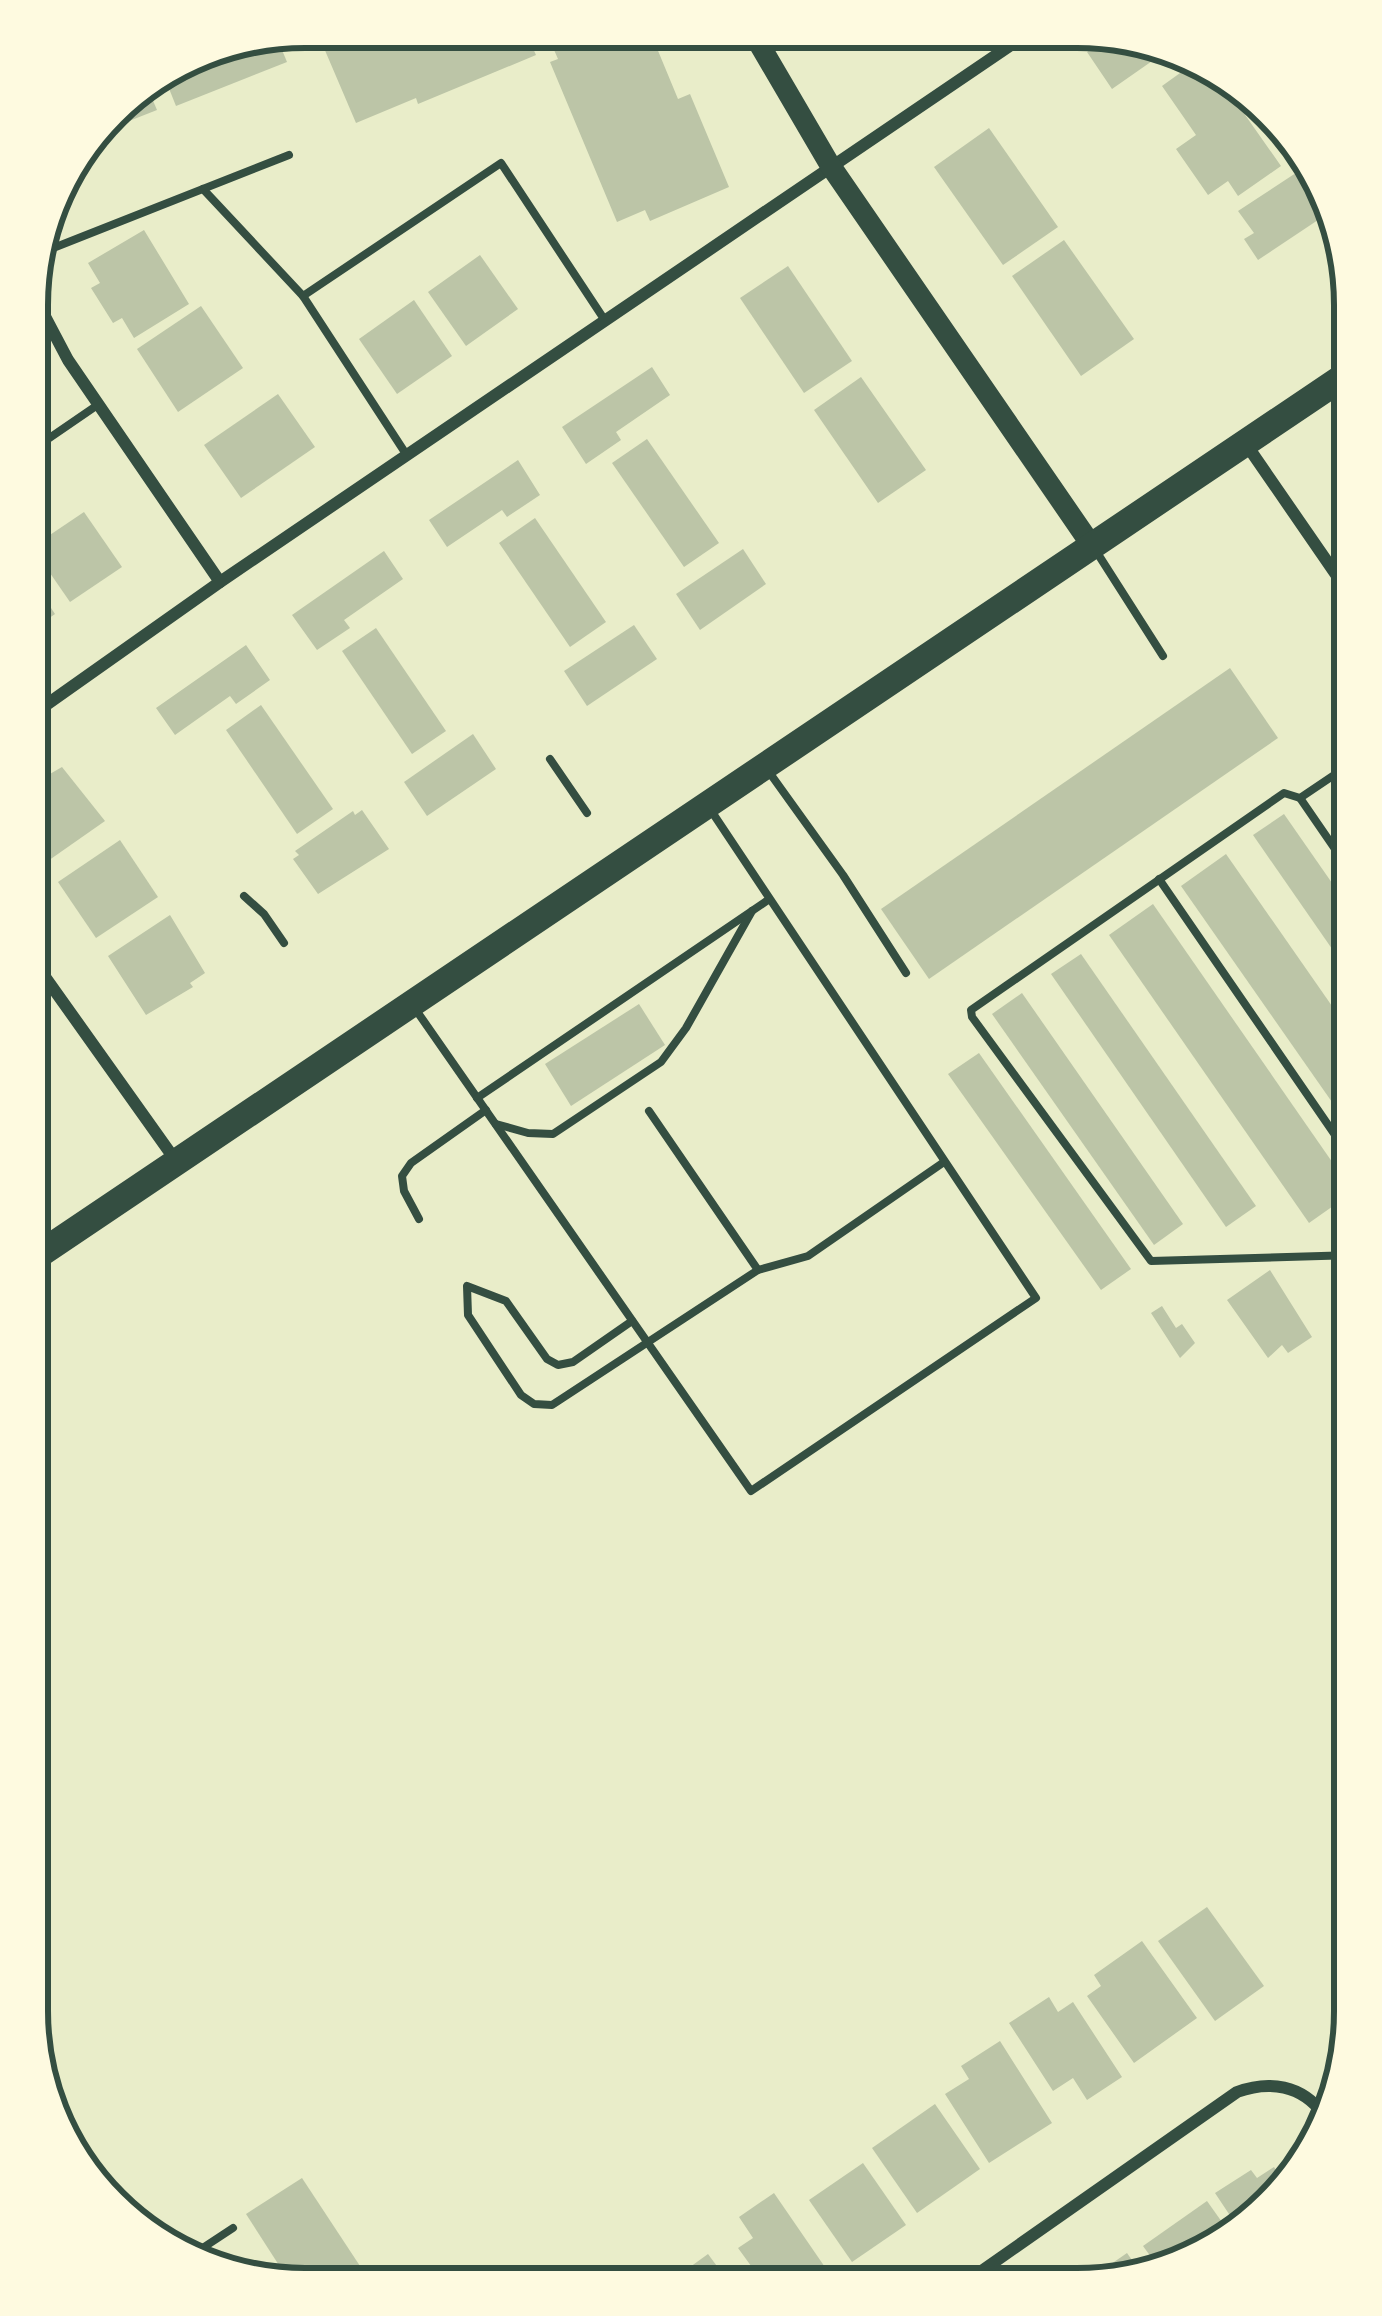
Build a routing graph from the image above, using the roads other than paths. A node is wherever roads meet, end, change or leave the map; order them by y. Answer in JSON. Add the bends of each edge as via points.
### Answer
{"nodes":[{"id":1,"x":762,"y":48,"type":"edge"},
{"id":2,"x":1006,"y":48,"type":"edge"},
{"id":3,"x":289,"y":154,"type":"dead end"},
{"id":4,"x":830,"y":165,"type":"junction"},
{"id":5,"x":202,"y":189,"type":"junction"},
{"id":6,"x":55,"y":247,"type":"edge"},
{"id":7,"x":303,"y":296,"type":"junction"},
{"id":8,"x":604,"y":319,"type":"junction"},
{"id":9,"x":48,"y":322,"type":"edge"},
{"id":10,"x":1334,"y":383,"type":"edge"},
{"id":11,"x":99,"y":404,"type":"junction"},
{"id":12,"x":48,"y":439,"type":"edge"},
{"id":13,"x":1245,"y":443,"type":"junction"},
{"id":14,"x":406,"y":454,"type":"junction"},
{"id":15,"x":1092,"y":546,"type":"junction"},
{"id":16,"x":1334,"y":571,"type":"edge"},
{"id":17,"x":220,"y":581,"type":"junction"},
{"id":18,"x":1163,"y":656,"type":"dead end"},
{"id":19,"x":48,"y":703,"type":"edge"},
{"id":20,"x":765,"y":766,"type":"junction"},
{"id":21,"x":1334,"y":775,"type":"edge"},
{"id":22,"x":1300,"y":798,"type":"junction"},
{"id":23,"x":707,"y":805,"type":"junction"},
{"id":24,"x":1334,"y":847,"type":"edge"},
{"id":25,"x":1159,"y":879,"type":"junction"},
{"id":26,"x":768,"y":900,"type":"junction"},
{"id":27,"x":752,"y":911,"type":"junction"},
{"id":28,"x":906,"y":973,"type":"dead end"},
{"id":29,"x":48,"y":981,"type":"edge"},
{"id":30,"x":412,"y":1004,"type":"junction"},
{"id":31,"x":477,"y":1097,"type":"junction"},
{"id":32,"x":486,"y":1110,"type":"junction"},
{"id":33,"x":649,"y":1111,"type":"dead end"},
{"id":34,"x":496,"y":1124,"type":"junction"},
{"id":35,"x":1334,"y":1133,"type":"edge"},
{"id":36,"x":177,"y":1162,"type":"junction"},
{"id":37,"x":944,"y":1162,"type":"junction"},
{"id":38,"x":419,"y":1219,"type":"dead end"},
{"id":39,"x":48,"y":1249,"type":"edge"},
{"id":40,"x":1333,"y":1256,"type":"edge"},
{"id":41,"x":758,"y":1270,"type":"junction"},
{"id":42,"x":632,"y":1321,"type":"junction"},
{"id":43,"x":649,"y":1344,"type":"junction"},
{"id":44,"x":1315,"y":2107,"type":"edge"},
{"id":45,"x":232,"y":2228,"type":"dead end"},
{"id":46,"x":204,"y":2247,"type":"edge"},
{"id":47,"x":986,"y":2268,"type":"edge"}],
"edges":[{"from":1,"to":4,"type":"street"},
{"from":2,"to":4,"type":"street"},
{"from":3,"to":5,"type":"lane"},
{"from":4,"to":8,"type":"street"},
{"from":4,"to":15,"type":"street"},
{"from":5,"to":6,"type":"lane"},
{"from":5,"to":7,"type":"lane"},
{"from":7,"to":8,"type":"lane","via":[[501,163]]},
{"from":7,"to":14,"type":"lane"},
{"from":8,"to":14,"type":"street"},
{"from":9,"to":11,"type":"street"},
{"from":10,"to":13,"type":"main road"},
{"from":11,"to":12,"type":"lane"},
{"from":11,"to":17,"type":"street"},
{"from":13,"to":15,"type":"main road"},
{"from":13,"to":16,"type":"street"},
{"from":14,"to":17,"type":"street"},
{"from":15,"to":18,"type":"lane"},
{"from":15,"to":20,"type":"main road"},
{"from":17,"to":19,"type":"street"},
{"from":20,"to":23,"type":"main road"},
{"from":20,"to":28,"type":"lane"},
{"from":21,"to":22,"type":"lane"},
{"from":22,"to":24,"type":"lane"},
{"from":22,"to":25,"type":"lane","via":[[1284,793]]},
{"from":23,"to":26,"type":"lane"},
{"from":23,"to":30,"type":"main road"},
{"from":25,"to":35,"type":"lane"},
{"from":25,"to":40,"type":"lane","via":[[975,1005],[972,1017],[1151,1261]]},
{"from":26,"to":27,"type":"lane"},
{"from":26,"to":37,"type":"lane"},
{"from":27,"to":31,"type":"lane"},
{"from":27,"to":34,"type":"lane","via":[[661,1062],[553,1133]]},
{"from":29,"to":36,"type":"street"},
{"from":30,"to":31,"type":"lane"},
{"from":30,"to":36,"type":"main road"},
{"from":31,"to":32,"type":"lane"},
{"from":32,"to":34,"type":"lane"},
{"from":32,"to":38,"type":"lane","via":[[401,1176]]},
{"from":33,"to":41,"type":"lane"},
{"from":34,"to":42,"type":"lane"},
{"from":36,"to":39,"type":"main road"},
{"from":37,"to":41,"type":"lane","via":[[808,1256]]},
{"from":37,"to":43,"type":"lane","via":[[1036,1298],[751,1492]]},
{"from":41,"to":43,"type":"lane"},
{"from":42,"to":43,"type":"lane"},
{"from":42,"to":43,"type":"lane","via":[[558,1365],[506,1301],[467,1286],[467,1315],[534,1404],[566,1400]]},
{"from":44,"to":47,"type":"street","via":[[1277,2085],[1237,2092]]},
{"from":45,"to":46,"type":"lane"}]}
